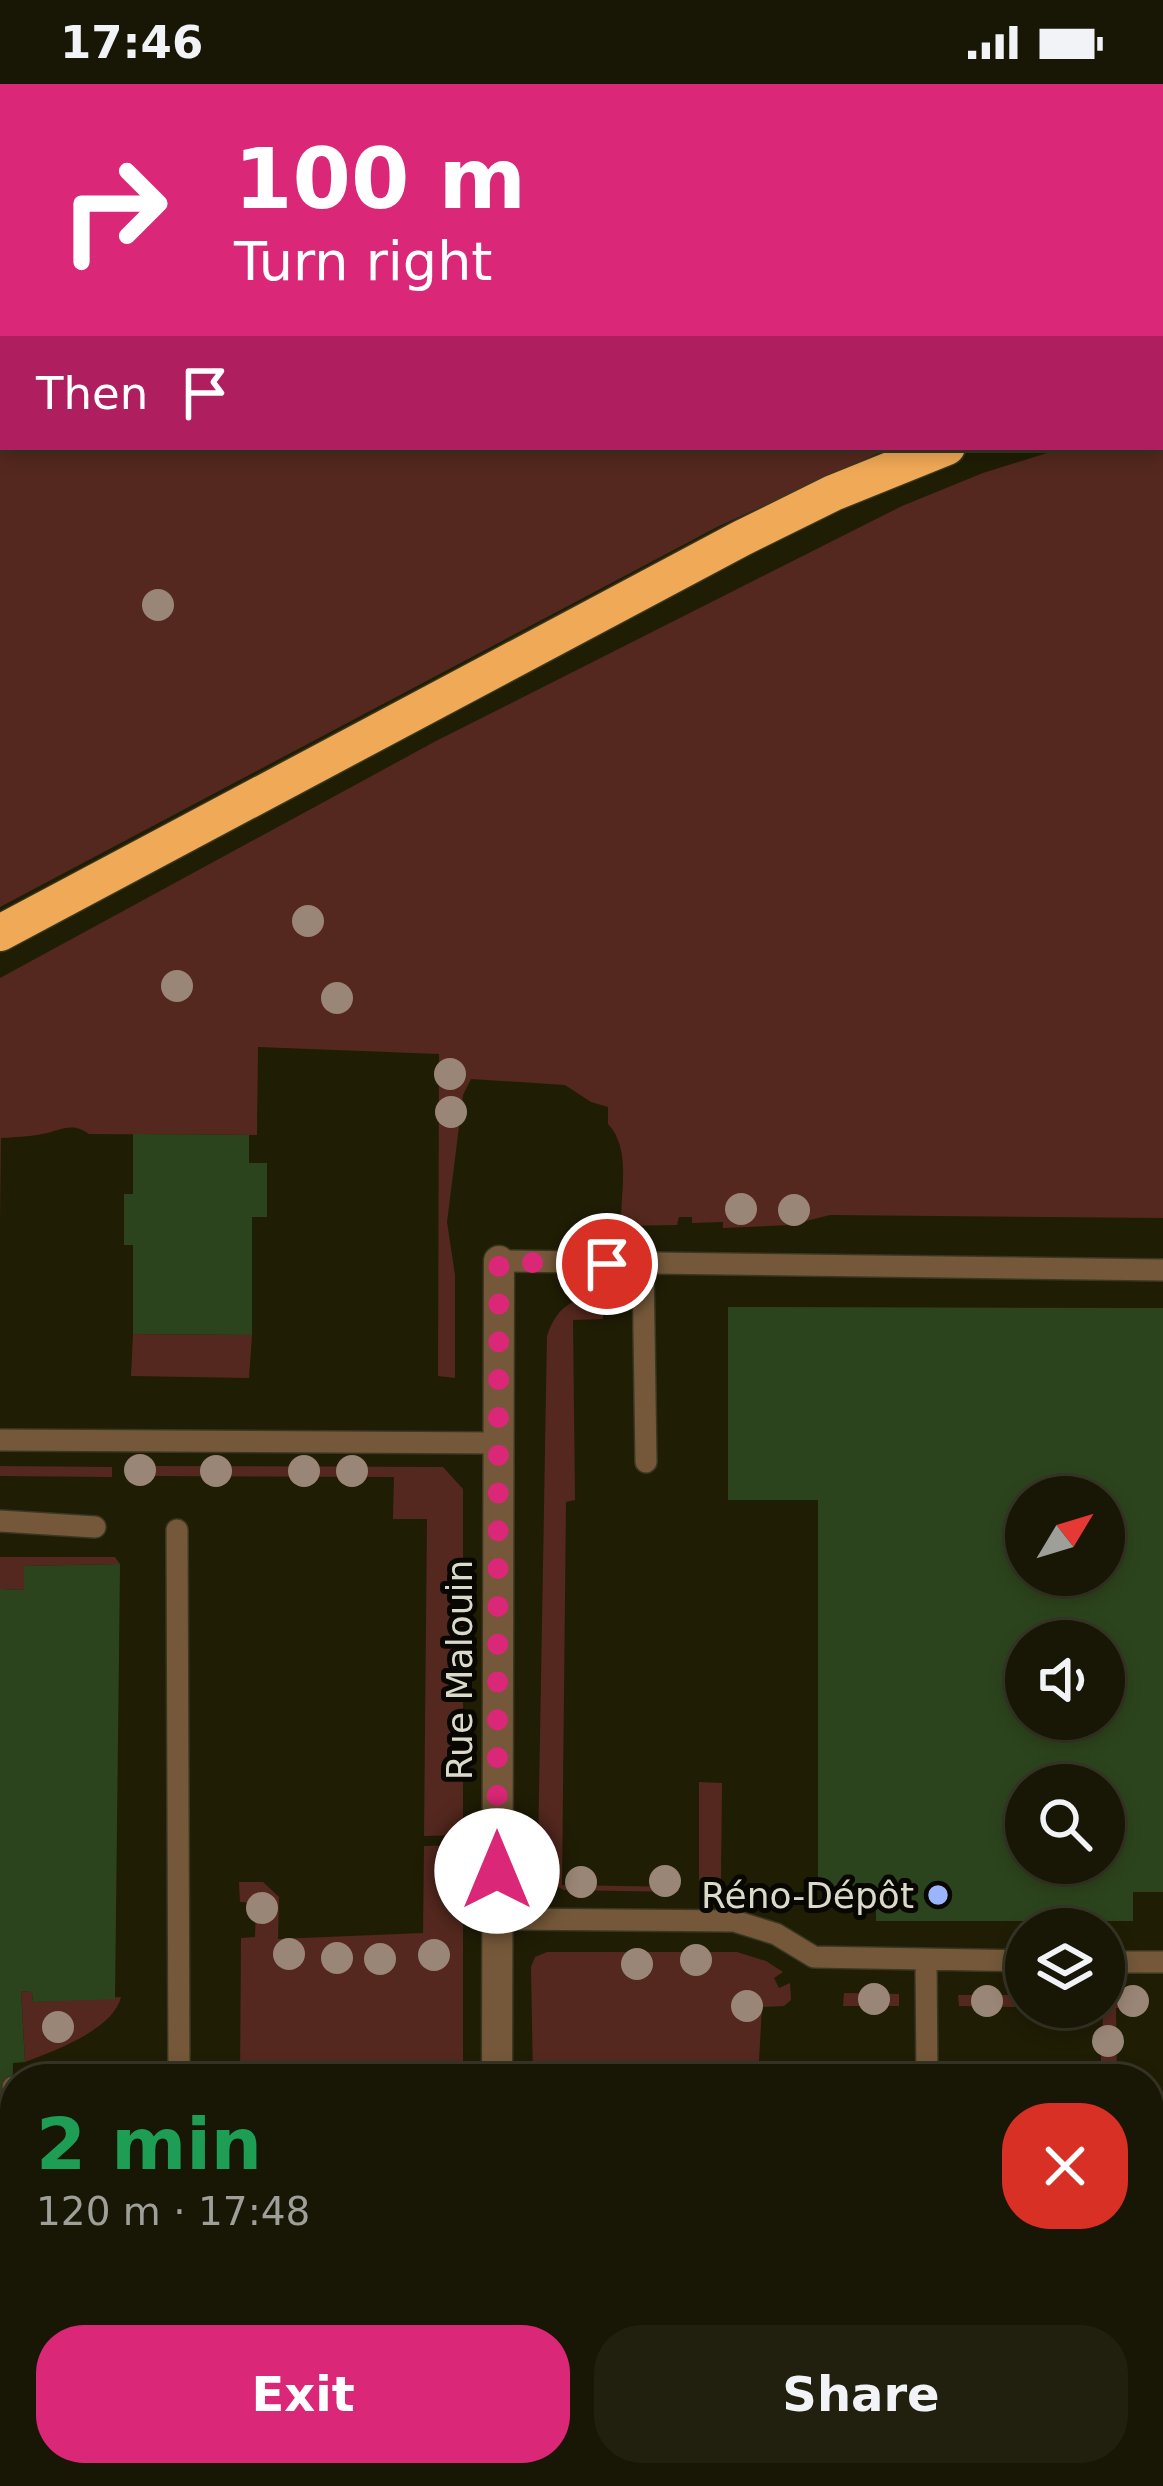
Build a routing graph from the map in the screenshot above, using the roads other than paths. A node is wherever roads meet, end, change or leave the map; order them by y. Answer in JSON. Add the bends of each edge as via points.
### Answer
{"nodes":[{"id":1,"x":940,"y":450,"type":"edge"},
{"id":2,"x":0,"y":933,"type":"edge"},
{"id":3,"x":499,"y":1262,"type":"joint"},
{"id":4,"x":644,"y":1264,"type":"junction"},
{"id":5,"x":1163,"y":1270,"type":"edge"},
{"id":6,"x":0,"y":1440,"type":"edge"},
{"id":7,"x":498,"y":1443,"type":"junction"},
{"id":8,"x":646,"y":1462,"type":"dead end"},
{"id":9,"x":0,"y":1522,"type":"edge"},
{"id":10,"x":95,"y":1527,"type":"dead end"},
{"id":11,"x":177,"y":1530,"type":"dead end"},
{"id":12,"x":497,"y":1919,"type":"junction"},
{"id":13,"x":926,"y":1960,"type":"junction"},
{"id":14,"x":1005,"y":1961,"type":"edge"},
{"id":15,"x":1125,"y":1962,"type":"edge"},
{"id":16,"x":1163,"y":1962,"type":"edge"},
{"id":17,"x":179,"y":2064,"type":"edge"},
{"id":18,"x":497,"y":2064,"type":"edge"},
{"id":19,"x":927,"y":2064,"type":"edge"}],
"edges":[{"from":1,"to":2,"type":"highway","via":[[701,559]]},
{"from":3,"to":4,"type":"lane"},
{"from":3,"to":7,"type":"street","name":"Rue Malouin"},
{"from":4,"to":5,"type":"lane"},
{"from":4,"to":8,"type":"lane"},
{"from":6,"to":7,"type":"lane"},
{"from":7,"to":12,"type":"street","name":"Rue Malouin"},
{"from":9,"to":10,"type":"lane"},
{"from":11,"to":17,"type":"lane"},
{"from":12,"to":13,"type":"lane","via":[[734,1921],[814,1957]]},
{"from":12,"to":18,"type":"street","name":"Rue Malouin"},
{"from":13,"to":14,"type":"lane"},
{"from":13,"to":19,"type":"lane"},
{"from":15,"to":16,"type":"lane"}]}
